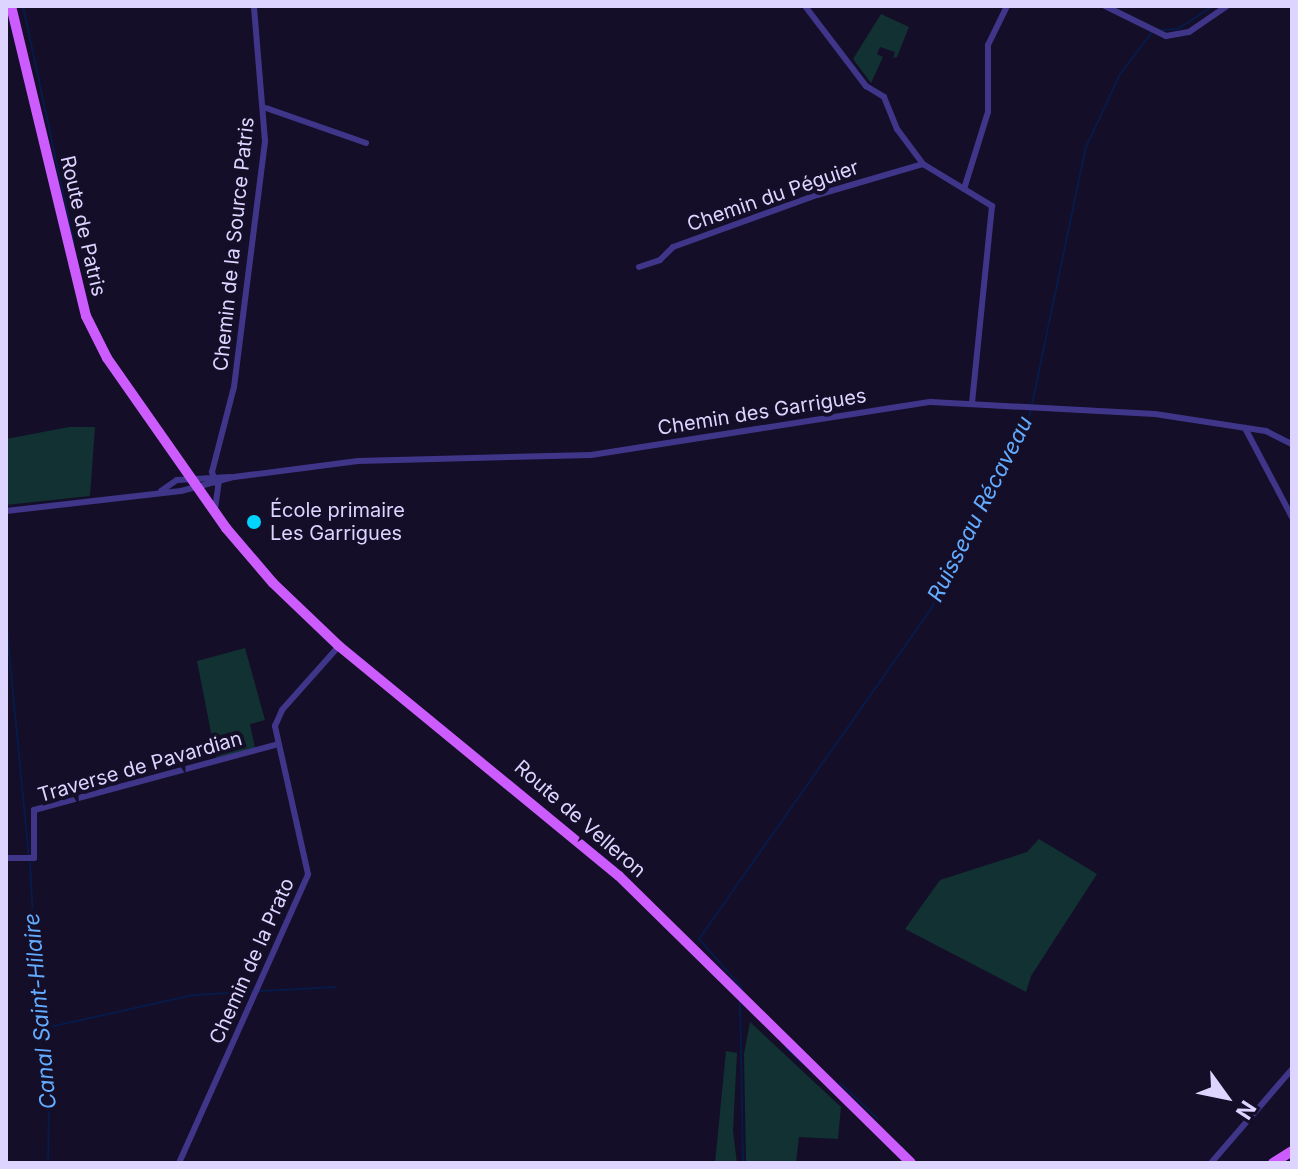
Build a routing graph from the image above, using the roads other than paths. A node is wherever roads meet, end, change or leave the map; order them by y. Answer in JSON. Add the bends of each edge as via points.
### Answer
{"nodes":[{"id":1,"x":11,"y":6,"type":"edge"},
{"id":2,"x":254,"y":6,"type":"edge"},
{"id":3,"x":805,"y":6,"type":"edge"},
{"id":4,"x":1007,"y":6,"type":"edge"},
{"id":5,"x":1105,"y":6,"type":"edge"},
{"id":6,"x":1227,"y":6,"type":"edge"},
{"id":7,"x":266,"y":108,"type":"junction"},
{"id":8,"x":366,"y":143,"type":"dead end"},
{"id":9,"x":923,"y":164,"type":"junction"},
{"id":10,"x":965,"y":190,"type":"junction"},
{"id":11,"x":639,"y":267,"type":"dead end"},
{"id":12,"x":972,"y":402,"type":"junction"},
{"id":13,"x":1245,"y":428,"type":"junction"},
{"id":14,"x":1292,"y":444,"type":"edge"},
{"id":15,"x":181,"y":462,"type":"junction"},
{"id":16,"x":177,"y":480,"type":"junction"},
{"id":17,"x":216,"y":480,"type":"junction"},
{"id":18,"x":195,"y":482,"type":"junction"},
{"id":19,"x":157,"y":493,"type":"junction"},
{"id":20,"x":6,"y":511,"type":"edge"},
{"id":21,"x":216,"y":514,"type":"junction"},
{"id":22,"x":1292,"y":517,"type":"edge"},
{"id":23,"x":339,"y":646,"type":"junction"},
{"id":24,"x":278,"y":744,"type":"junction"},
{"id":25,"x":6,"y":858,"type":"edge"},
{"id":26,"x":1292,"y":1069,"type":"edge"},
{"id":27,"x":1292,"y":1151,"type":"edge"},
{"id":28,"x":179,"y":1163,"type":"edge"},
{"id":29,"x":911,"y":1163,"type":"edge"},
{"id":30,"x":1211,"y":1163,"type":"edge"},
{"id":31,"x":1273,"y":1163,"type":"edge"}],
"edges":[{"from":1,"to":15,"type":"main road","name":"Route de Patris","via":[[86,316],[107,358]]},
{"from":2,"to":7,"type":"street","name":"Chemin de la Source Patris"},
{"from":3,"to":9,"type":"street","via":[[866,86],[884,97],[897,129]]},
{"from":4,"to":10,"type":"street","via":[[988,45],[988,112]]},
{"from":5,"to":6,"type":"street","via":[[1161,36],[1189,32]]},
{"from":7,"to":8,"type":"street"},
{"from":7,"to":17,"type":"street","name":"Chemin de la Source Patris","via":[[234,387]]},
{"from":9,"to":10,"type":"street"},
{"from":9,"to":11,"type":"street","name":"Chemin du Péguier","via":[[673,247],[660,260]]},
{"from":10,"to":12,"type":"street","via":[[993,211]]},
{"from":12,"to":13,"type":"street","name":"Chemin des Garrigues","via":[[1155,414]]},
{"from":12,"to":17,"type":"street","name":"Chemin des Garrigues","via":[[931,402],[591,455],[358,461]]},
{"from":13,"to":14,"type":"street","name":"Chemin des Garrigues"},
{"from":13,"to":22,"type":"street"},
{"from":15,"to":16,"type":"street"},
{"from":15,"to":18,"type":"main road","name":"Route de Patris"},
{"from":16,"to":18,"type":"street","name":"Chemin des Garrigues"},
{"from":16,"to":19,"type":"street","name":"Chemin des Garrigues"},
{"from":17,"to":18,"type":"street","name":"Chemin des Garrigues"},
{"from":17,"to":21,"type":"street"},
{"from":18,"to":19,"type":"street","name":"Chemin des Garrigues"},
{"from":18,"to":21,"type":"main road","name":"Route de Patris"},
{"from":19,"to":20,"type":"street","name":"Chemin des Garrigues"},
{"from":21,"to":23,"type":"main road","name":"Route de Velleron","via":[[273,583]]},
{"from":23,"to":24,"type":"street","name":"Chemin de la Prato","via":[[282,710],[275,726]]},
{"from":23,"to":29,"type":"main road","name":"Route de Velleron","via":[[591,850]]},
{"from":24,"to":25,"type":"street","name":"Traverse de Pavardian","via":[[34,810],[34,858]]},
{"from":24,"to":28,"type":"street","name":"Chemin de la Prato","via":[[308,874]]},
{"from":26,"to":30,"type":"street"},
{"from":27,"to":31,"type":"main road"}]}
